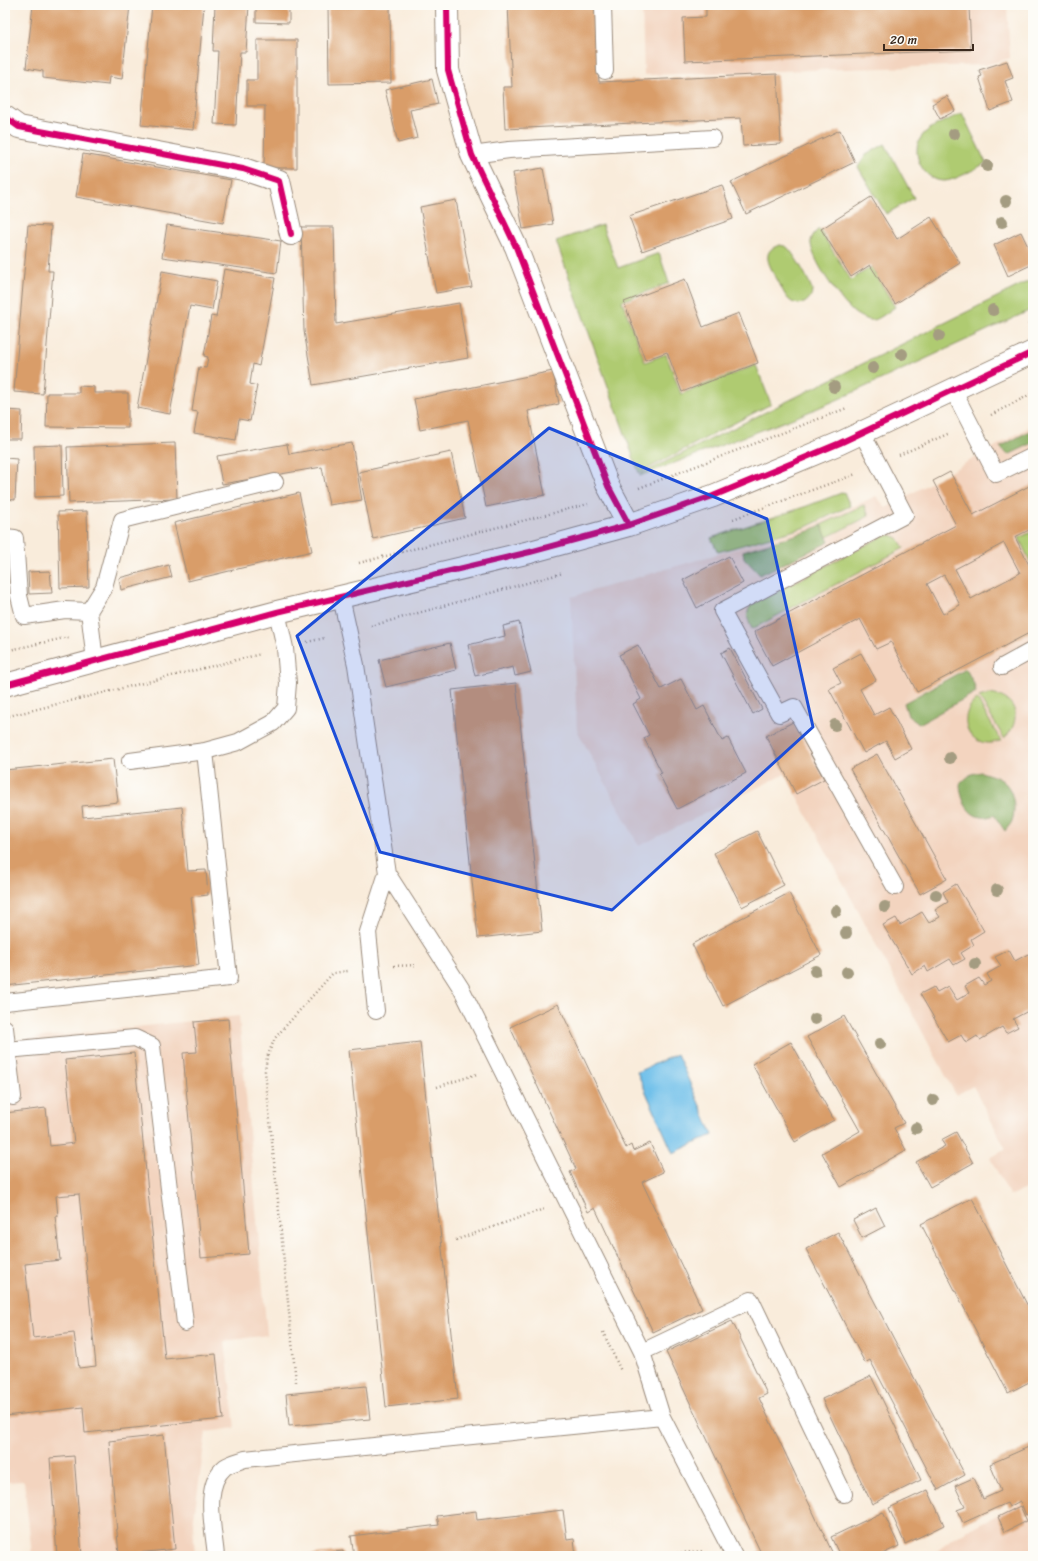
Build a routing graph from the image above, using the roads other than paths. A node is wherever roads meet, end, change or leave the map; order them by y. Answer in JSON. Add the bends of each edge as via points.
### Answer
{"nodes":[{"id":1,"x":447,"y":5,"type":"edge"},
{"id":2,"x":603,"y":5,"type":"edge"},
{"id":3,"x":605,"y":71,"type":"dead end"},
{"id":4,"x":5,"y":117,"type":"edge"},
{"id":5,"x":712,"y":138,"type":"dead end"},
{"id":6,"x":472,"y":154,"type":"junction"},
{"id":7,"x":291,"y":234,"type":"dead end"},
{"id":8,"x":1033,"y":352,"type":"edge"},
{"id":9,"x":953,"y":390,"type":"junction"},
{"id":10,"x":862,"y":432,"type":"junction"},
{"id":11,"x":1033,"y":456,"type":"edge"},
{"id":12,"x":275,"y":482,"type":"dead end"},
{"id":13,"x":629,"y":525,"type":"junction"},
{"id":14,"x":5,"y":537,"type":"edge"},
{"id":15,"x":341,"y":597,"type":"junction"},
{"id":16,"x":90,"y":611,"type":"junction"},
{"id":17,"x":277,"y":612,"type":"junction"},
{"id":18,"x":1033,"y":650,"type":"edge"},
{"id":19,"x":95,"y":661,"type":"junction"},
{"id":20,"x":1002,"y":667,"type":"dead end"},
{"id":21,"x":5,"y":685,"type":"edge"},
{"id":22,"x":205,"y":751,"type":"junction"},
{"id":23,"x":130,"y":761,"type":"dead end"},
{"id":24,"x":387,"y":873,"type":"junction"},
{"id":25,"x":895,"y":887,"type":"dead end"},
{"id":26,"x":5,"y":1002,"type":"edge"},
{"id":27,"x":376,"y":1012,"type":"dead end"},
{"id":28,"x":5,"y":1028,"type":"edge"},
{"id":29,"x":7,"y":1050,"type":"junction"},
{"id":30,"x":13,"y":1097,"type":"dead end"},
{"id":31,"x":185,"y":1323,"type":"dead end"},
{"id":32,"x":642,"y":1352,"type":"junction"},
{"id":33,"x":662,"y":1417,"type":"junction"},
{"id":34,"x":844,"y":1494,"type":"dead end"},
{"id":35,"x":730,"y":1549,"type":"edge"},
{"id":36,"x":216,"y":1556,"type":"edge"}],
"edges":[{"from":1,"to":6,"type":"street","via":[[448,70]]},
{"from":2,"to":3,"type":"lane"},
{"from":4,"to":7,"type":"street","via":[[20,127],[243,169],[279,181]]},
{"from":5,"to":6,"type":"lane"},
{"from":6,"to":13,"type":"street","via":[[516,247],[608,486]]},
{"from":8,"to":9,"type":"street"},
{"from":9,"to":10,"type":"street"},
{"from":9,"to":11,"type":"lane","via":[[996,474]]},
{"from":10,"to":13,"type":"street","via":[[713,496]]},
{"from":10,"to":25,"type":"lane","via":[[905,515],[722,611],[779,714],[794,707]]},
{"from":12,"to":16,"type":"lane","via":[[122,520],[104,587]]},
{"from":13,"to":15,"type":"street","via":[[530,552]]},
{"from":14,"to":16,"type":"lane","via":[[15,538],[19,596],[24,616],[65,610]]},
{"from":15,"to":17,"type":"street"},
{"from":15,"to":24,"type":"lane","via":[[356,665]]},
{"from":16,"to":19,"type":"lane"},
{"from":17,"to":19,"type":"street"},
{"from":17,"to":22,"type":"lane","via":[[285,648],[288,684],[286,708],[273,723],[238,742]]},
{"from":18,"to":20,"type":"lane"},
{"from":19,"to":21,"type":"street"},
{"from":22,"to":23,"type":"lane"},
{"from":22,"to":26,"type":"lane","via":[[229,978]]},
{"from":24,"to":27,"type":"lane","via":[[368,932]]},
{"from":24,"to":32,"type":"lane","via":[[461,988]]},
{"from":28,"to":29,"type":"lane"},
{"from":29,"to":30,"type":"lane"},
{"from":29,"to":31,"type":"lane","via":[[135,1038],[152,1046]]},
{"from":32,"to":33,"type":"lane"},
{"from":32,"to":34,"type":"lane","via":[[751,1300]]},
{"from":33,"to":35,"type":"lane"},
{"from":33,"to":36,"type":"lane","via":[[246,1459],[226,1467],[214,1483],[211,1499]]}]}
